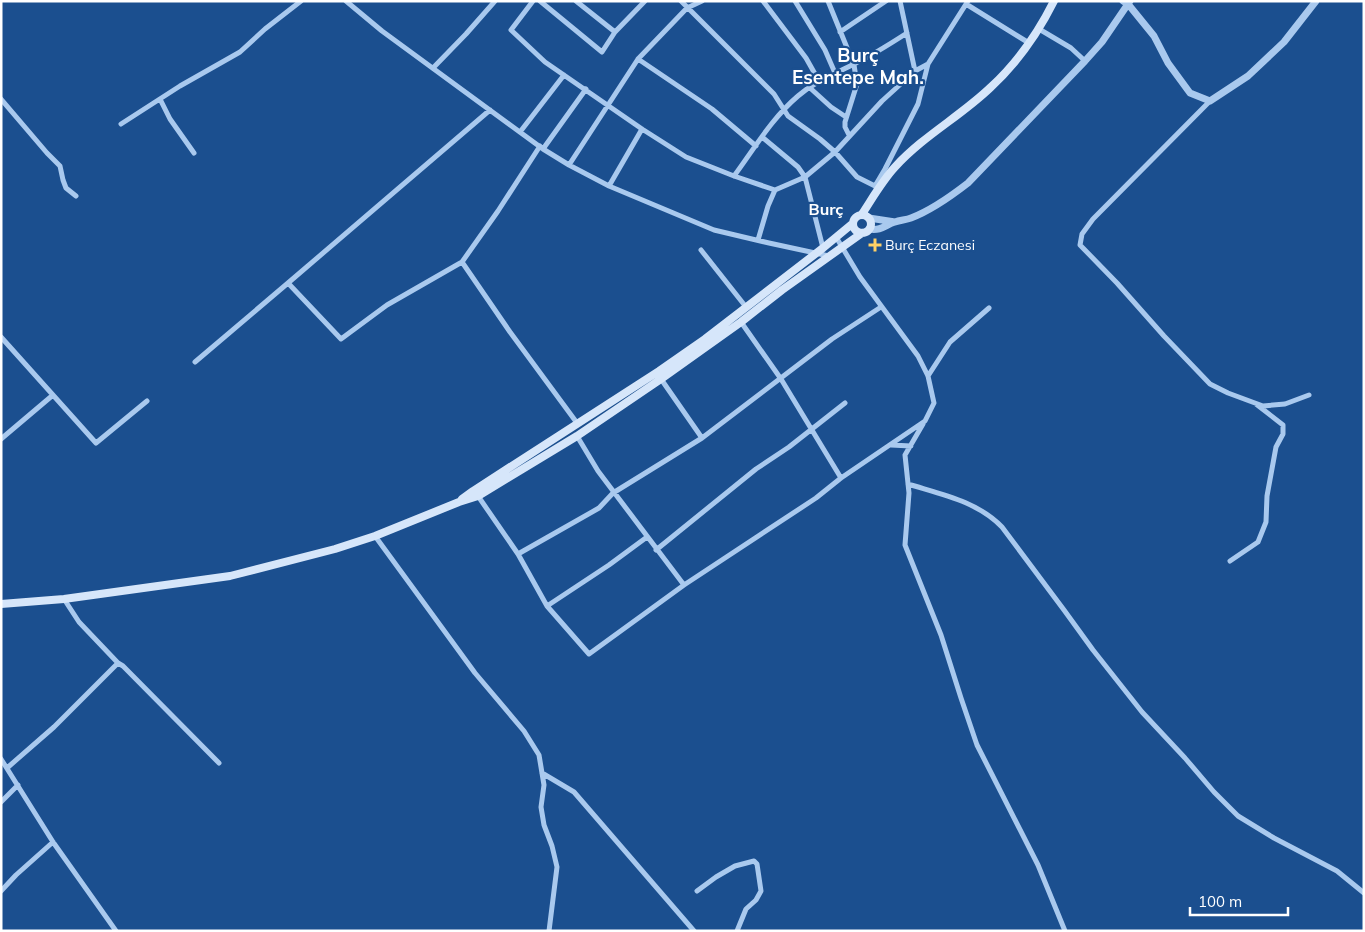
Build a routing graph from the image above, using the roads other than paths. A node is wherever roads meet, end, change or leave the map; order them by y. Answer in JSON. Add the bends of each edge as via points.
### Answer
{"nodes":[{"id":1,"x":301,"y":1,"type":"edge"},
{"id":2,"x":346,"y":1,"type":"edge"},
{"id":3,"x":495,"y":1,"type":"edge"},
{"id":4,"x":533,"y":1,"type":"edge"},
{"id":5,"x":540,"y":1,"type":"edge"},
{"id":6,"x":576,"y":1,"type":"edge"},
{"id":7,"x":645,"y":1,"type":"edge"},
{"id":8,"x":681,"y":1,"type":"edge"},
{"id":9,"x":702,"y":1,"type":"edge"},
{"id":10,"x":763,"y":1,"type":"edge"},
{"id":11,"x":795,"y":1,"type":"edge"},
{"id":12,"x":828,"y":1,"type":"edge"},
{"id":13,"x":886,"y":1,"type":"edge"},
{"id":14,"x":900,"y":1,"type":"edge"},
{"id":15,"x":1054,"y":1,"type":"edge"},
{"id":16,"x":1316,"y":1,"type":"edge"},
{"id":17,"x":1127,"y":2,"type":"edge"},
{"id":18,"x":967,"y":3,"type":"edge"},
{"id":19,"x":687,"y":8,"type":"junction"},
{"id":20,"x":1039,"y":29,"type":"junction"},
{"id":21,"x":615,"y":32,"type":"junction"},
{"id":22,"x":840,"y":32,"type":"junction"},
{"id":23,"x":907,"y":33,"type":"junction"},
{"id":24,"x":1028,"y":43,"type":"junction"},
{"id":25,"x":638,"y":59,"type":"junction"},
{"id":26,"x":1085,"y":61,"type":"junction"},
{"id":27,"x":928,"y":64,"type":"junction"},
{"id":28,"x":854,"y":65,"type":"junction"},
{"id":29,"x":433,"y":68,"type":"junction"},
{"id":30,"x":916,"y":71,"type":"junction"},
{"id":31,"x":835,"y":73,"type":"junction"},
{"id":32,"x":564,"y":75,"type":"junction"},
{"id":33,"x":819,"y":81,"type":"junction"},
{"id":34,"x":809,"y":87,"type":"junction"},
{"id":35,"x":586,"y":89,"type":"junction"},
{"id":36,"x":1,"y":99,"type":"edge"},
{"id":37,"x":160,"y":99,"type":"junction"},
{"id":38,"x":1210,"y":101,"type":"junction"},
{"id":39,"x":609,"y":105,"type":"junction"},
{"id":40,"x":490,"y":110,"type":"junction"},
{"id":41,"x":784,"y":110,"type":"junction"},
{"id":42,"x":846,"y":117,"type":"junction"},
{"id":43,"x":120,"y":124,"type":"dead end"},
{"id":44,"x":642,"y":129,"type":"junction"},
{"id":45,"x":520,"y":132,"type":"junction"},
{"id":46,"x":849,"y":135,"type":"junction"},
{"id":47,"x":762,"y":137,"type":"junction"},
{"id":48,"x":756,"y":146,"type":"junction"},
{"id":49,"x":542,"y":147,"type":"junction"},
{"id":50,"x":835,"y":152,"type":"junction"},
{"id":51,"x":194,"y":153,"type":"dead end"},
{"id":52,"x":569,"y":165,"type":"junction"},
{"id":53,"x":734,"y":176,"type":"junction"},
{"id":54,"x":805,"y":177,"type":"junction"},
{"id":55,"x":610,"y":186,"type":"junction"},
{"id":56,"x":876,"y":188,"type":"junction"},
{"id":57,"x":775,"y":190,"type":"junction"},
{"id":58,"x":76,"y":196,"type":"dead end"},
{"id":59,"x":866,"y":216,"type":"junction"},
{"id":60,"x":895,"y":222,"type":"junction"},
{"id":61,"x":852,"y":224,"type":"junction"},
{"id":62,"x":865,"y":231,"type":"junction"},
{"id":63,"x":836,"y":237,"type":"junction"},
{"id":64,"x":758,"y":240,"type":"junction"},
{"id":65,"x":843,"y":247,"type":"junction"},
{"id":66,"x":823,"y":248,"type":"junction"},
{"id":67,"x":701,"y":250,"type":"dead end"},
{"id":68,"x":816,"y":254,"type":"junction"},
{"id":69,"x":829,"y":256,"type":"junction"},
{"id":70,"x":462,"y":262,"type":"junction"},
{"id":71,"x":288,"y":283,"type":"junction"},
{"id":72,"x":746,"y":307,"type":"junction"},
{"id":73,"x":881,"y":307,"type":"junction"},
{"id":74,"x":989,"y":308,"type":"dead end"},
{"id":75,"x":741,"y":322,"type":"junction"},
{"id":76,"x":1,"y":337,"type":"edge"},
{"id":77,"x":195,"y":362,"type":"dead end"},
{"id":78,"x":928,"y":376,"type":"junction"},
{"id":79,"x":661,"y":379,"type":"junction"},
{"id":80,"x":782,"y":379,"type":"junction"},
{"id":81,"x":53,"y":395,"type":"junction"},
{"id":82,"x":1309,"y":395,"type":"dead end"},
{"id":83,"x":147,"y":401,"type":"dead end"},
{"id":84,"x":1254,"y":402,"type":"junction"},
{"id":85,"x":845,"y":403,"type":"dead end"},
{"id":86,"x":586,"y":418,"type":"junction"},
{"id":87,"x":925,"y":421,"type":"junction"},
{"id":88,"x":577,"y":423,"type":"junction"},
{"id":89,"x":591,"y":426,"type":"junction"},
{"id":90,"x":811,"y":430,"type":"junction"},
{"id":91,"x":577,"y":436,"type":"junction"},
{"id":92,"x":702,"y":438,"type":"junction"},
{"id":93,"x":1,"y":439,"type":"edge"},
{"id":94,"x":891,"y":445,"type":"junction"},
{"id":95,"x":910,"y":446,"type":"junction"},
{"id":96,"x":841,"y":478,"type":"junction"},
{"id":97,"x":908,"y":484,"type":"junction"},
{"id":98,"x":613,"y":493,"type":"junction"},
{"id":99,"x":478,"y":496,"type":"junction"},
{"id":100,"x":459,"y":502,"type":"junction"},
{"id":101,"x":375,"y":536,"type":"junction"},
{"id":102,"x":647,"y":537,"type":"junction"},
{"id":103,"x":656,"y":550,"type":"junction"},
{"id":104,"x":518,"y":554,"type":"junction"},
{"id":105,"x":1230,"y":561,"type":"dead end"},
{"id":106,"x":684,"y":585,"type":"junction"},
{"id":107,"x":64,"y":599,"type":"junction"},
{"id":108,"x":1,"y":604,"type":"edge"},
{"id":109,"x":547,"y":606,"type":"junction"},
{"id":110,"x":118,"y":663,"type":"junction"},
{"id":111,"x":1,"y":759,"type":"edge"},
{"id":112,"x":219,"y":763,"type":"dead end"},
{"id":113,"x":7,"y":768,"type":"junction"},
{"id":114,"x":542,"y":773,"type":"junction"},
{"id":115,"x":18,"y":785,"type":"junction"},
{"id":116,"x":1,"y":802,"type":"edge"},
{"id":117,"x":53,"y":842,"type":"junction"},
{"id":118,"x":1,"y":891,"type":"edge"},
{"id":119,"x":697,"y":891,"type":"dead end"},
{"id":120,"x":1364,"y":893,"type":"edge"},
{"id":121,"x":116,"y":931,"type":"edge"},
{"id":122,"x":549,"y":931,"type":"edge"},
{"id":123,"x":694,"y":931,"type":"edge"},
{"id":124,"x":737,"y":931,"type":"edge"},
{"id":125,"x":1065,"y":931,"type":"edge"}],
"edges":[{"from":1,"to":37,"type":"street","via":[[240,52]]},
{"from":2,"to":29,"type":"street"},
{"from":3,"to":29,"type":"street"},
{"from":4,"to":32,"type":"street","via":[[511,30]]},
{"from":5,"to":21,"type":"street","via":[[602,52]]},
{"from":6,"to":21,"type":"street"},
{"from":7,"to":21,"type":"street"},
{"from":8,"to":19,"type":"street"},
{"from":9,"to":19,"type":"street"},
{"from":10,"to":33,"type":"street","via":[[806,58]]},
{"from":11,"to":31,"type":"street"},
{"from":12,"to":22,"type":"street"},
{"from":13,"to":22,"type":"street"},
{"from":14,"to":23,"type":"street"},
{"from":15,"to":20,"type":"main road"},
{"from":16,"to":38,"type":"street","via":[[1284,42],[1248,76]]},
{"from":17,"to":26,"type":"street","via":[[1102,42]]},
{"from":17,"to":38,"type":"street","via":[[1154,36],[1168,63],[1190,93]]},
{"from":18,"to":24,"type":"street"},
{"from":18,"to":27,"type":"street"},
{"from":19,"to":25,"type":"street"},
{"from":19,"to":41,"type":"street","via":[[774,94]]},
{"from":20,"to":24,"type":"main road"},
{"from":20,"to":26,"type":"street","via":[[1071,48]]},
{"from":22,"to":28,"type":"street"},
{"from":23,"to":28,"type":"street"},
{"from":23,"to":30,"type":"street"},
{"from":24,"to":56,"type":"main road","via":[[991,88],[914,148]]},
{"from":25,"to":39,"type":"street"},
{"from":25,"to":48,"type":"street","via":[[712,109]]},
{"from":26,"to":60,"type":"street","via":[[968,183],[925,212]]},
{"from":27,"to":30,"type":"street"},
{"from":27,"to":56,"type":"street","via":[[918,104]]},
{"from":28,"to":31,"type":"street"},
{"from":28,"to":42,"type":"street","via":[[857,84]]},
{"from":29,"to":40,"type":"street"},
{"from":30,"to":46,"type":"street"},
{"from":31,"to":33,"type":"street"},
{"from":32,"to":35,"type":"street"},
{"from":32,"to":45,"type":"street"},
{"from":33,"to":34,"type":"street"},
{"from":34,"to":41,"type":"street"},
{"from":34,"to":42,"type":"street"},
{"from":35,"to":39,"type":"street"},
{"from":35,"to":49,"type":"street"},
{"from":36,"to":58,"type":"street","via":[[60,166],[66,188]]},
{"from":37,"to":43,"type":"street"},
{"from":37,"to":51,"type":"street"},
{"from":38,"to":84,"type":"street","via":[[1093,219],[1082,234],[1080,245],[1210,384]]},
{"from":39,"to":44,"type":"street"},
{"from":39,"to":52,"type":"street"},
{"from":40,"to":45,"type":"street"},
{"from":40,"to":71,"type":"street"},
{"from":41,"to":47,"type":"street"},
{"from":41,"to":50,"type":"street"},
{"from":42,"to":46,"type":"street","via":[[845,127]]},
{"from":44,"to":53,"type":"street","via":[[686,157]]},
{"from":44,"to":55,"type":"street"},
{"from":45,"to":49,"type":"street"},
{"from":46,"to":50,"type":"street"},
{"from":47,"to":48,"type":"street"},
{"from":47,"to":54,"type":"street","via":[[798,167]]},
{"from":48,"to":53,"type":"street"},
{"from":49,"to":52,"type":"street"},
{"from":49,"to":70,"type":"street"},
{"from":50,"to":54,"type":"street"},
{"from":50,"to":56,"type":"street","via":[[857,177]]},
{"from":52,"to":55,"type":"street"},
{"from":53,"to":57,"type":"street"},
{"from":54,"to":57,"type":"street"},
{"from":54,"to":66,"type":"street"},
{"from":55,"to":64,"type":"street","via":[[714,230]]},
{"from":56,"to":59,"type":"main road"},
{"from":57,"to":64,"type":"street"},
{"from":59,"to":60,"type":"street"},
{"from":59,"to":61,"type":"main road","via":[[856,216]]},
{"from":59,"to":62,"type":"main road","via":[[871,224]]},
{"from":60,"to":62,"type":"street"},
{"from":61,"to":62,"type":"main road","via":[[859,233]]},
{"from":61,"to":63,"type":"main road"},
{"from":62,"to":65,"type":"main road"},
{"from":63,"to":65,"type":"street"},
{"from":63,"to":66,"type":"main road"},
{"from":64,"to":68,"type":"street"},
{"from":65,"to":69,"type":"main road"},
{"from":65,"to":73,"type":"street"},
{"from":66,"to":68,"type":"main road"},
{"from":67,"to":72,"type":"street"},
{"from":68,"to":69,"type":"street"},
{"from":68,"to":72,"type":"main road"},
{"from":69,"to":75,"type":"main road"},
{"from":70,"to":71,"type":"street","via":[[387,305],[341,339]]},
{"from":70,"to":88,"type":"street"},
{"from":71,"to":77,"type":"street"},
{"from":72,"to":86,"type":"main road","via":[[659,371]]},
{"from":73,"to":78,"type":"street","via":[[918,356]]},
{"from":73,"to":80,"type":"street","via":[[832,339]]},
{"from":74,"to":78,"type":"street","via":[[950,342]]},
{"from":75,"to":79,"type":"main road"},
{"from":75,"to":80,"type":"street"},
{"from":76,"to":81,"type":"street"},
{"from":78,"to":87,"type":"street","via":[[934,403]]},
{"from":79,"to":89,"type":"main road"},
{"from":79,"to":92,"type":"street"},
{"from":80,"to":90,"type":"street"},
{"from":80,"to":92,"type":"street"},
{"from":81,"to":83,"type":"street","via":[[96,443]]},
{"from":81,"to":93,"type":"street"},
{"from":82,"to":84,"type":"street","via":[[1285,404],[1263,406]]},
{"from":84,"to":105,"type":"street","via":[[1282,425],[1283,434],[1276,447],[1266,522],[1258,542]]},
{"from":85,"to":90,"type":"street"},
{"from":86,"to":88,"type":"main road"},
{"from":86,"to":89,"type":"main road"},
{"from":87,"to":94,"type":"street"},
{"from":87,"to":95,"type":"street"},
{"from":88,"to":100,"type":"main road"},
{"from":89,"to":91,"type":"main road"},
{"from":90,"to":96,"type":"street"},
{"from":90,"to":103,"type":"street","via":[[756,469]]},
{"from":91,"to":98,"type":"street"},
{"from":91,"to":99,"type":"main road"},
{"from":92,"to":98,"type":"street"},
{"from":94,"to":95,"type":"street"},
{"from":94,"to":96,"type":"street"},
{"from":95,"to":97,"type":"street","via":[[905,455]]},
{"from":96,"to":106,"type":"street"},
{"from":97,"to":120,"type":"street","via":[[959,500],[995,520],[1142,712],[1214,792],[1238,816],[1337,871]]},
{"from":97,"to":125,"type":"street","via":[[905,545],[941,635],[977,745],[1038,865]]},
{"from":98,"to":102,"type":"street"},
{"from":98,"to":104,"type":"street","via":[[599,508]]},
{"from":99,"to":100,"type":"main road"},
{"from":99,"to":104,"type":"street"},
{"from":100,"to":101,"type":"main road"},
{"from":101,"to":107,"type":"main road","via":[[230,576]]},
{"from":101,"to":114,"type":"street","via":[[475,673],[524,731],[540,755]]},
{"from":102,"to":103,"type":"street"},
{"from":102,"to":109,"type":"street"},
{"from":103,"to":106,"type":"street"},
{"from":104,"to":109,"type":"street"},
{"from":106,"to":109,"type":"street","via":[[589,654]]},
{"from":107,"to":108,"type":"main road"},
{"from":107,"to":110,"type":"street","via":[[80,622]]},
{"from":110,"to":112,"type":"street"},
{"from":110,"to":113,"type":"street","via":[[54,727]]},
{"from":111,"to":113,"type":"street"},
{"from":113,"to":115,"type":"street"},
{"from":114,"to":122,"type":"street","via":[[544,825],[557,867]]},
{"from":114,"to":123,"type":"street","via":[[574,792]]},
{"from":115,"to":116,"type":"street"},
{"from":115,"to":117,"type":"street"},
{"from":117,"to":118,"type":"street"},
{"from":117,"to":121,"type":"street"},
{"from":119,"to":124,"type":"street","via":[[735,866],[754,861],[761,891],[746,909]]}]}
